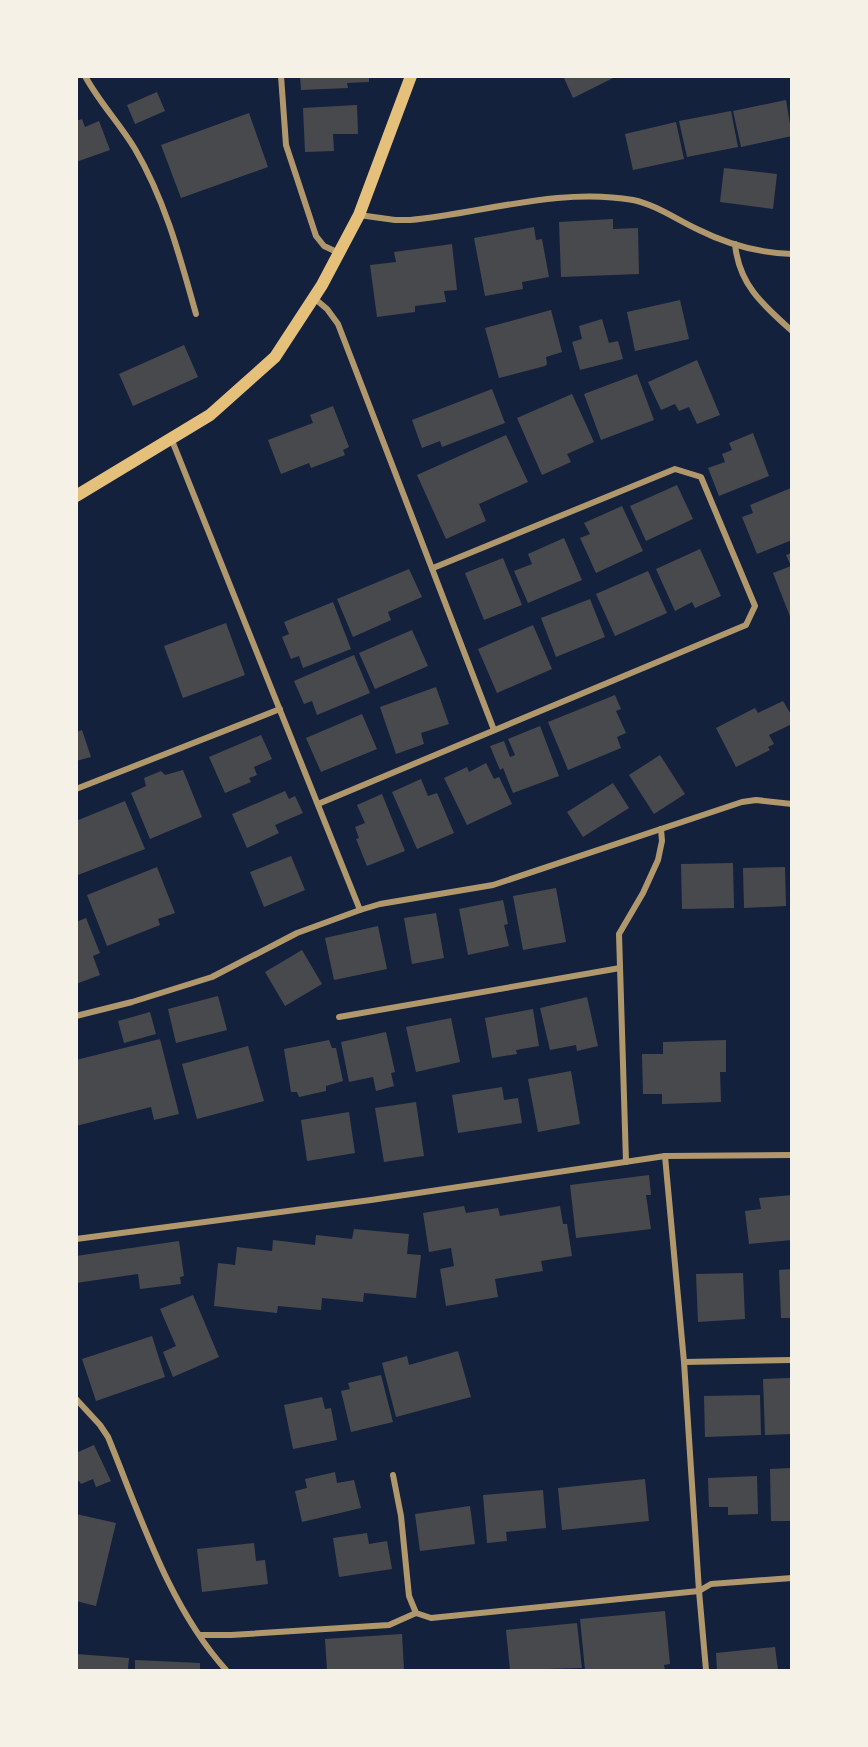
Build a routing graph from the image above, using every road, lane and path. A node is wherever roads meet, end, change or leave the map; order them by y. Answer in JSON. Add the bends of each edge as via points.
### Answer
{"nodes":[{"id":1,"x":85,"y":76,"type":"edge"},
{"id":2,"x":281,"y":76,"type":"edge"},
{"id":3,"x":411,"y":76,"type":"edge"},
{"id":4,"x":359,"y":215,"type":"junction"},
{"id":5,"x":735,"y":244,"type":"junction"},
{"id":6,"x":339,"y":253,"type":"junction"},
{"id":7,"x":792,"y":254,"type":"edge"},
{"id":8,"x":314,"y":298,"type":"junction"},
{"id":9,"x":196,"y":314,"type":"dead end"},
{"id":10,"x":792,"y":331,"type":"edge"},
{"id":11,"x":171,"y":438,"type":"junction"},
{"id":12,"x":76,"y":496,"type":"edge"},
{"id":13,"x":433,"y":568,"type":"junction"},
{"id":14,"x":280,"y":709,"type":"junction"},
{"id":15,"x":494,"y":730,"type":"junction"},
{"id":16,"x":76,"y":789,"type":"edge"},
{"id":17,"x":318,"y":804,"type":"junction"},
{"id":18,"x":792,"y":804,"type":"edge"},
{"id":19,"x":661,"y":829,"type":"junction"},
{"id":20,"x":360,"y":910,"type":"junction"},
{"id":21,"x":620,"y":968,"type":"junction"},
{"id":22,"x":76,"y":1016,"type":"edge"},
{"id":23,"x":339,"y":1017,"type":"dead end"},
{"id":24,"x":792,"y":1155,"type":"edge"},
{"id":25,"x":665,"y":1156,"type":"junction"},
{"id":26,"x":626,"y":1162,"type":"junction"},
{"id":27,"x":76,"y":1239,"type":"edge"},
{"id":28,"x":792,"y":1360,"type":"edge"},
{"id":29,"x":684,"y":1362,"type":"junction"},
{"id":30,"x":76,"y":1399,"type":"edge"},
{"id":31,"x":393,"y":1475,"type":"dead end"},
{"id":32,"x":792,"y":1578,"type":"edge"},
{"id":33,"x":699,"y":1591,"type":"junction"},
{"id":34,"x":416,"y":1613,"type":"junction"},
{"id":35,"x":200,"y":1635,"type":"junction"},
{"id":36,"x":226,"y":1671,"type":"edge"},
{"id":37,"x":706,"y":1671,"type":"edge"}],
"edges":[{"from":1,"to":9,"type":"street","via":[[136,151],[163,205]]},
{"from":2,"to":6,"type":"street","via":[[289,155],[316,236],[324,246]]},
{"from":3,"to":4,"type":"main road"},
{"from":4,"to":5,"type":"street","via":[[410,220],[534,201],[621,199],[654,206],[700,231]]},
{"from":4,"to":6,"type":"main road"},
{"from":5,"to":7,"type":"street"},
{"from":5,"to":10,"type":"street","via":[[739,268],[753,292]]},
{"from":6,"to":8,"type":"main road"},
{"from":8,"to":11,"type":"main road","via":[[275,357],[210,415]]},
{"from":8,"to":13,"type":"street","via":[[338,324]]},
{"from":11,"to":12,"type":"main road"},
{"from":11,"to":14,"type":"street"},
{"from":13,"to":15,"type":"street"},
{"from":13,"to":15,"type":"street","via":[[675,469],[701,477],[755,606],[746,625]]},
{"from":14,"to":16,"type":"street"},
{"from":14,"to":17,"type":"street"},
{"from":15,"to":17,"type":"street"},
{"from":17,"to":20,"type":"street"},
{"from":18,"to":19,"type":"street","via":[[742,802]]},
{"from":19,"to":20,"type":"street","via":[[493,885]]},
{"from":19,"to":21,"type":"street","via":[[658,860],[619,934]]},
{"from":20,"to":22,"type":"street","via":[[297,933],[212,977]]},
{"from":21,"to":23,"type":"street"},
{"from":21,"to":26,"type":"street"},
{"from":24,"to":25,"type":"street"},
{"from":25,"to":26,"type":"street"},
{"from":25,"to":29,"type":"street"},
{"from":26,"to":27,"type":"street"},
{"from":28,"to":29,"type":"street"},
{"from":29,"to":33,"type":"street"},
{"from":30,"to":35,"type":"street","via":[[108,1437],[171,1586]]},
{"from":31,"to":34,"type":"street","via":[[409,1596]]},
{"from":32,"to":33,"type":"street","via":[[711,1584]]},
{"from":33,"to":34,"type":"street","via":[[431,1618]]},
{"from":33,"to":37,"type":"street"},
{"from":34,"to":35,"type":"street","via":[[389,1625]]},
{"from":35,"to":36,"type":"street"}]}
